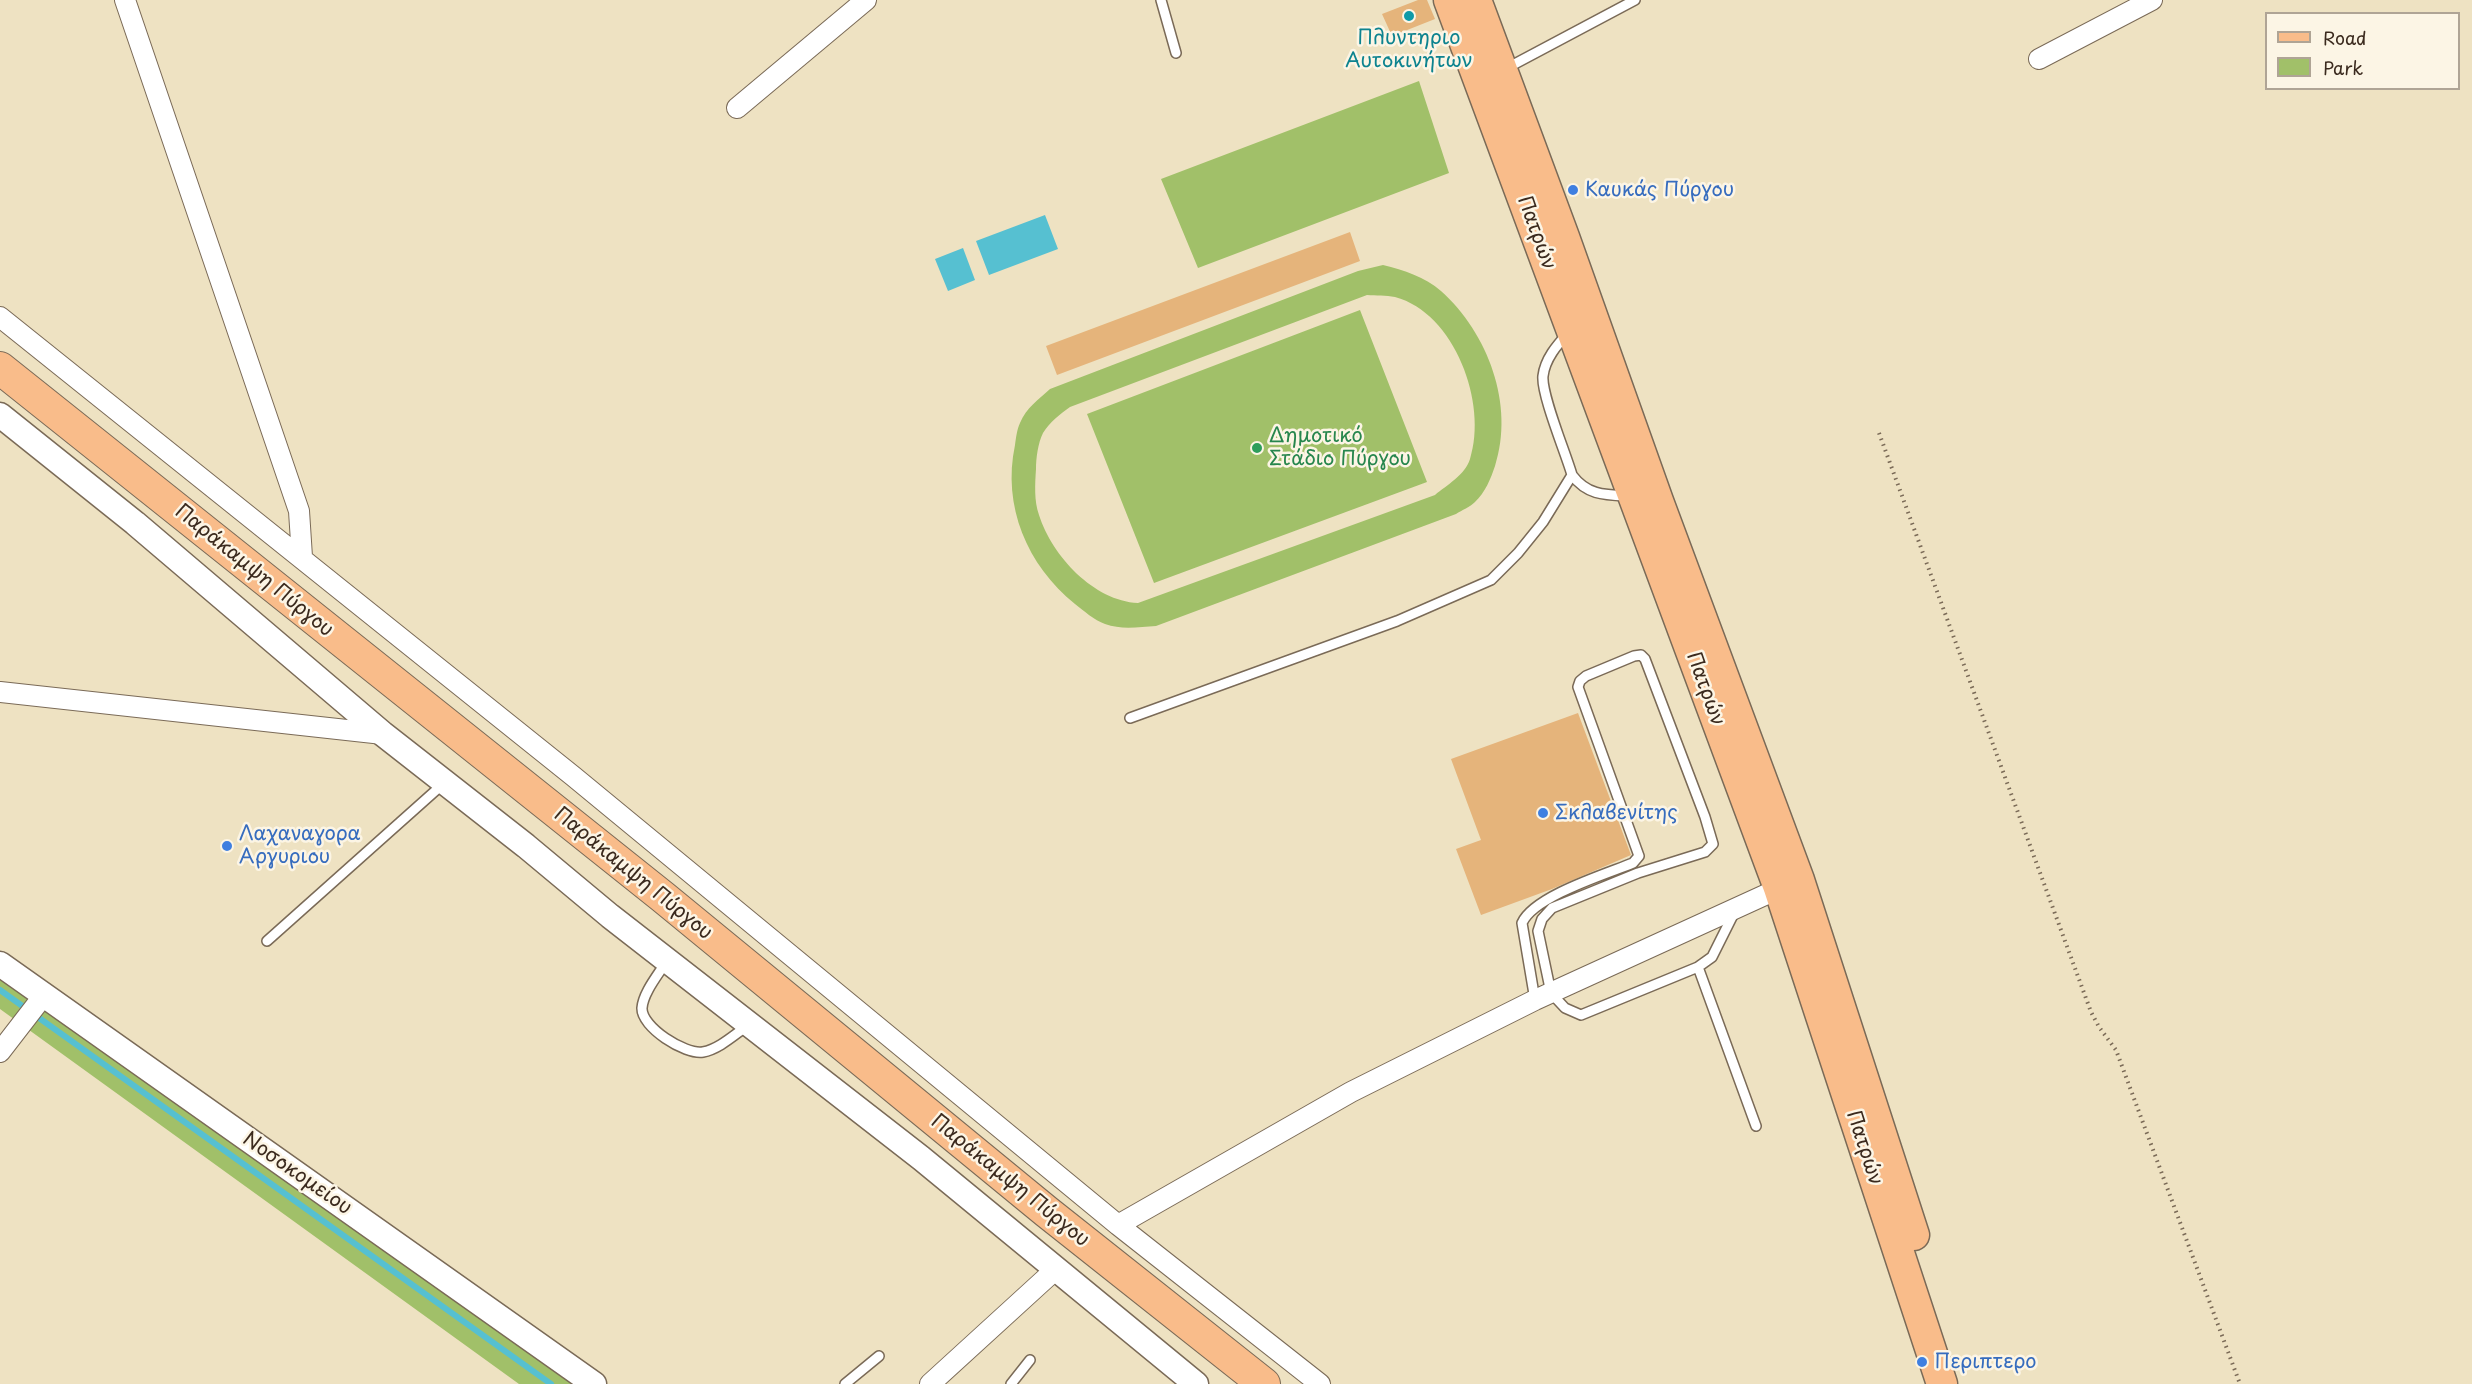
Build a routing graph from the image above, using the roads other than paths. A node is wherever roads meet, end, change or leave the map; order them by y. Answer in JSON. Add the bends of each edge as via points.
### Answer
{"nodes":[{"id":1,"x":125,"y":0,"type":"edge"},
{"id":2,"x":866,"y":0,"type":"edge"},
{"id":3,"x":1161,"y":0,"type":"edge"},
{"id":4,"x":1457,"y":0,"type":"edge"},
{"id":5,"x":1635,"y":0,"type":"edge"},
{"id":6,"x":2152,"y":0,"type":"edge"},
{"id":7,"x":1176,"y":52,"type":"dead end"},
{"id":8,"x":2039,"y":58,"type":"dead end"},
{"id":9,"x":1502,"y":71,"type":"junction"},
{"id":10,"x":737,"y":108,"type":"dead end"},
{"id":11,"x":0,"y":317,"type":"edge"},
{"id":12,"x":1571,"y":329,"type":"junction"},
{"id":13,"x":0,"y":368,"type":"edge"},
{"id":14,"x":0,"y":415,"type":"edge"},
{"id":15,"x":1572,"y":475,"type":"junction"},
{"id":16,"x":1633,"y":496,"type":"junction"},
{"id":17,"x":302,"y":557,"type":"junction"},
{"id":18,"x":1684,"y":604,"type":"junction"},
{"id":19,"x":0,"y":692,"type":"edge"},
{"id":20,"x":1130,"y":718,"type":"dead end"},
{"id":21,"x":383,"y":734,"type":"junction"},
{"id":22,"x":444,"y":782,"type":"junction"},
{"id":23,"x":1789,"y":884,"type":"junction"},
{"id":24,"x":1737,"y":907,"type":"junction"},
{"id":25,"x":267,"y":940,"type":"dead end"},
{"id":26,"x":667,"y":960,"type":"junction"},
{"id":27,"x":0,"y":964,"type":"edge"},
{"id":28,"x":1698,"y":967,"type":"junction"},
{"id":29,"x":1543,"y":996,"type":"junction"},
{"id":30,"x":40,"y":999,"type":"junction"},
{"id":31,"x":749,"y":1024,"type":"junction"},
{"id":32,"x":0,"y":1052,"type":"edge"},
{"id":33,"x":1756,"y":1126,"type":"dead end"},
{"id":34,"x":1118,"y":1225,"type":"junction"},
{"id":35,"x":1056,"y":1269,"type":"junction"},
{"id":36,"x":879,"y":1356,"type":"dead end"},
{"id":37,"x":1030,"y":1360,"type":"dead end"},
{"id":38,"x":1948,"y":1382,"type":"edge"},
{"id":39,"x":594,"y":1384,"type":"edge"},
{"id":40,"x":845,"y":1384,"type":"edge"},
{"id":41,"x":930,"y":1384,"type":"edge"},
{"id":42,"x":1011,"y":1384,"type":"edge"},
{"id":43,"x":1196,"y":1384,"type":"edge"},
{"id":44,"x":1264,"y":1384,"type":"edge"},
{"id":45,"x":1320,"y":1384,"type":"edge"}],
"edges":[{"from":1,"to":17,"type":"street","via":[[299,511]]},
{"from":2,"to":10,"type":"street"},
{"from":3,"to":7,"type":"lane"},
{"from":4,"to":9,"type":"main road","name":"Πατρών"},
{"from":4,"to":12,"type":"main road","name":"Πατρών"},
{"from":5,"to":9,"type":"lane"},
{"from":6,"to":8,"type":"street"},
{"from":9,"to":18,"type":"main road","name":"Πατρών","via":[[1564,237]]},
{"from":11,"to":17,"type":"street"},
{"from":12,"to":15,"type":"lane","via":[[1546,366],[1543,387]]},
{"from":12,"to":16,"type":"main road","name":"Πατρών"},
{"from":13,"to":44,"type":"highway","name":"Παράκαμψη Πύργου"},
{"from":14,"to":21,"type":"street","via":[[135,523]]},
{"from":15,"to":16,"type":"lane","via":[[1594,493]]},
{"from":15,"to":20,"type":"lane","via":[[1543,522],[1491,580],[1397,621]]},
{"from":16,"to":18,"type":"main road","name":"Πατρών"},
{"from":17,"to":34,"type":"street"},
{"from":18,"to":23,"type":"main road","name":"Πατρών"},
{"from":19,"to":21,"type":"street"},
{"from":21,"to":22,"type":"street"},
{"from":22,"to":25,"type":"lane"},
{"from":22,"to":26,"type":"street"},
{"from":23,"to":24,"type":"street"},
{"from":23,"to":38,"type":"main road","name":"Πατρών"},
{"from":24,"to":28,"type":"lane","via":[[1712,957]]},
{"from":24,"to":29,"type":"street"},
{"from":26,"to":31,"type":"street"},
{"from":26,"to":31,"type":"lane","via":[[642,1009],[655,1030],[681,1048],[703,1052]]},
{"from":27,"to":30,"type":"street","name":"Νοσοκομείου"},
{"from":28,"to":29,"type":"lane","via":[[1581,1015]]},
{"from":28,"to":33,"type":"lane"},
{"from":29,"to":29,"type":"lane","via":[[1538,931],[1552,908],[1638,873],[1705,852],[1713,844],[1646,658],[1641,655],[1586,676],[1578,687],[1636,842],[1638,858],[1549,898],[1525,915],[1522,923]]},
{"from":29,"to":34,"type":"street","via":[[1351,1092]]},
{"from":30,"to":32,"type":"street"},
{"from":30,"to":39,"type":"street","name":"Νοσοκομείου"},
{"from":31,"to":35,"type":"street"},
{"from":34,"to":45,"type":"street"},
{"from":35,"to":41,"type":"street"},
{"from":35,"to":43,"type":"street"},
{"from":36,"to":40,"type":"lane"},
{"from":37,"to":42,"type":"lane"}]}
